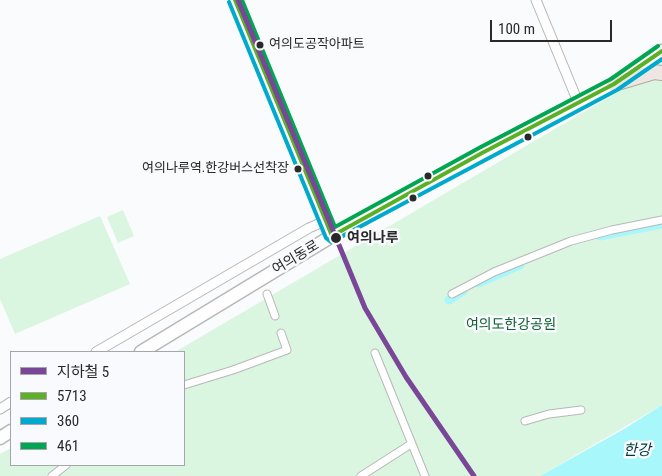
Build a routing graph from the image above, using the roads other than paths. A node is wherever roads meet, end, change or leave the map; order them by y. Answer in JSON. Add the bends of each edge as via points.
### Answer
{"nodes":[{"id":1,"x":235,"y":0,"type":"edge"},
{"id":2,"x":536,"y":0,"type":"edge"},
{"id":3,"x":662,"y":51,"type":"edge"},
{"id":4,"x":662,"y":73,"type":"edge"},
{"id":5,"x":614,"y":84,"type":"junction"},
{"id":6,"x":578,"y":102,"type":"junction"},
{"id":7,"x":662,"y":220,"type":"edge"},
{"id":8,"x":326,"y":221,"type":"junction"},
{"id":9,"x":332,"y":236,"type":"junction"},
{"id":10,"x":267,"y":294,"type":"dead end"},
{"id":11,"x":452,"y":294,"type":"dead end"},
{"id":12,"x":275,"y":316,"type":"dead end"},
{"id":13,"x":281,"y":333,"type":"dead end"},
{"id":14,"x":98,"y":351,"type":"edge"},
{"id":15,"x":143,"y":351,"type":"edge"},
{"id":16,"x":375,"y":353,"type":"dead end"},
{"id":17,"x":185,"y":385,"type":"edge"},
{"id":18,"x":582,"y":410,"type":"dead end"},
{"id":19,"x":525,"y":421,"type":"dead end"},
{"id":20,"x":411,"y":444,"type":"junction"},
{"id":21,"x":65,"y":466,"type":"edge"},
{"id":22,"x":52,"y":476,"type":"edge"},
{"id":23,"x":361,"y":476,"type":"edge"},
{"id":24,"x":424,"y":476,"type":"edge"}],
"edges":[{"from":1,"to":8,"type":"street"},
{"from":2,"to":6,"type":"street"},
{"from":3,"to":5,"type":"main road","name":"여의동로"},
{"from":4,"to":5,"type":"main road","via":[[654,72]]},
{"from":5,"to":6,"type":"main road","name":"여의동로"},
{"from":6,"to":9,"type":"main road","name":"여의동로"},
{"from":7,"to":11,"type":"street","via":[[571,241],[494,272]]},
{"from":8,"to":9,"type":"street"},
{"from":8,"to":14,"type":"street"},
{"from":9,"to":15,"type":"main road","name":"여의동로"},
{"from":10,"to":12,"type":"street"},
{"from":13,"to":17,"type":"street","via":[[287,350]]},
{"from":16,"to":20,"type":"street"},
{"from":18,"to":19,"type":"street"},
{"from":20,"to":23,"type":"street"},
{"from":20,"to":24,"type":"street"},
{"from":21,"to":22,"type":"street"}]}
